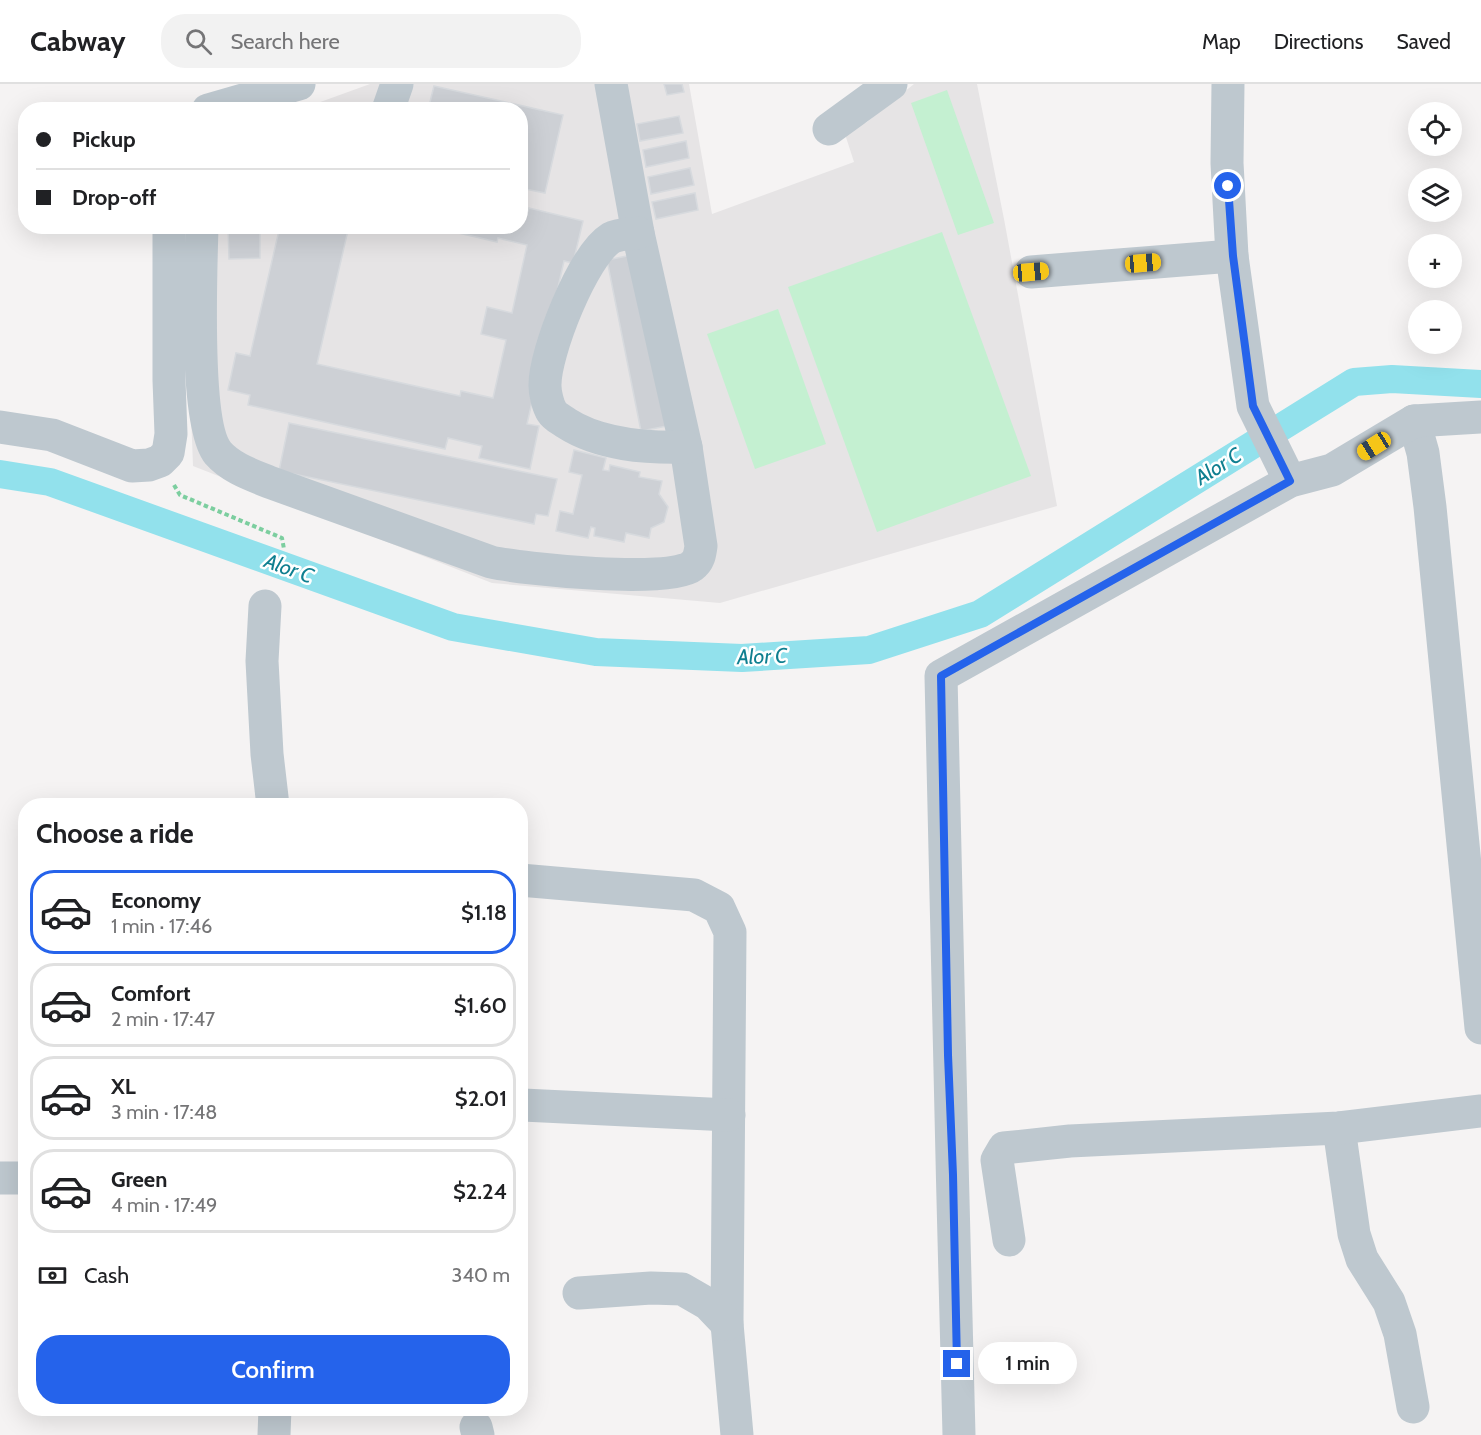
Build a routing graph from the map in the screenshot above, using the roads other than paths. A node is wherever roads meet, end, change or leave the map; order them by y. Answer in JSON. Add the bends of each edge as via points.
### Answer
{"nodes":[{"id":1,"x":299,"y":84,"type":"edge"},
{"id":2,"x":397,"y":84,"type":"edge"},
{"id":3,"x":611,"y":84,"type":"edge"},
{"id":4,"x":891,"y":84,"type":"edge"},
{"id":5,"x":1228,"y":84,"type":"edge"},
{"id":6,"x":236,"y":102,"type":"edge"},
{"id":7,"x":391,"y":102,"type":"edge"},
{"id":8,"x":829,"y":129,"type":"dead end"},
{"id":9,"x":638,"y":233,"type":"junction"},
{"id":10,"x":169,"y":234,"type":"edge"},
{"id":11,"x":202,"y":234,"type":"edge"},
{"id":12,"x":1233,"y":256,"type":"junction"},
{"id":13,"x":1031,"y":272,"type":"dead end"},
{"id":14,"x":1481,"y":417,"type":"edge"},
{"id":15,"x":1414,"y":421,"type":"junction"},
{"id":16,"x":0,"y":427,"type":"edge"},
{"id":17,"x":686,"y":447,"type":"junction"},
{"id":18,"x":1286,"y":474,"type":"junction"},
{"id":19,"x":265,"y":606,"type":"dead end"},
{"id":20,"x":272,"y":798,"type":"edge"},
{"id":21,"x":528,"y":881,"type":"edge"},
{"id":22,"x":1481,"y":1028,"type":"edge"},
{"id":23,"x":528,"y":1105,"type":"edge"},
{"id":24,"x":1481,"y":1111,"type":"edge"},
{"id":25,"x":729,"y":1115,"type":"junction"},
{"id":26,"x":1339,"y":1128,"type":"junction"},
{"id":27,"x":0,"y":1178,"type":"edge"},
{"id":28,"x":18,"y":1178,"type":"edge"},
{"id":29,"x":1009,"y":1240,"type":"dead end"},
{"id":30,"x":579,"y":1293,"type":"dead end"},
{"id":31,"x":727,"y":1324,"type":"junction"},
{"id":32,"x":1413,"y":1407,"type":"dead end"},
{"id":33,"x":274,"y":1416,"type":"edge"},
{"id":34,"x":273,"y":1435,"type":"edge"},
{"id":35,"x":736,"y":1435,"type":"edge"},
{"id":36,"x":958,"y":1435,"type":"edge"}],
"edges":[{"from":1,"to":6,"type":"street"},
{"from":2,"to":7,"type":"street"},
{"from":3,"to":9,"type":"street"},
{"from":4,"to":8,"type":"street"},
{"from":5,"to":12,"type":"street","via":[[1227,163]]},
{"from":9,"to":17,"type":"street"},
{"from":9,"to":17,"type":"street","via":[[612,237],[588,266],[567,304],[544,389],[553,414],[576,429],[622,444]]},
{"from":10,"to":16,"type":"street","via":[[168,453],[149,465],[132,466],[52,435]]},
{"from":11,"to":17,"type":"street","via":[[201,374],[207,424],[217,452],[241,470],[491,562],[519,568],[644,575],[692,567],[700,557]]},
{"from":12,"to":13,"type":"street"},
{"from":12,"to":18,"type":"street","via":[[1253,406]]},
{"from":14,"to":15,"type":"street"},
{"from":15,"to":18,"type":"street","via":[[1332,470]]},
{"from":15,"to":22,"type":"street","via":[[1430,507]]},
{"from":18,"to":36,"type":"street","via":[[941,676]]},
{"from":19,"to":20,"type":"street","via":[[262,661]]},
{"from":21,"to":25,"type":"street","via":[[694,895],[719,908],[730,932]]},
{"from":23,"to":25,"type":"street"},
{"from":24,"to":26,"type":"street"},
{"from":25,"to":31,"type":"street"},
{"from":26,"to":29,"type":"street","via":[[1070,1141],[1004,1148],[997,1160]]},
{"from":26,"to":32,"type":"street","via":[[1353,1234],[1362,1258],[1389,1302],[1400,1334]]},
{"from":27,"to":28,"type":"street"},
{"from":30,"to":31,"type":"street","via":[[682,1289],[708,1304]]},
{"from":31,"to":35,"type":"street"},
{"from":33,"to":34,"type":"street"}]}
